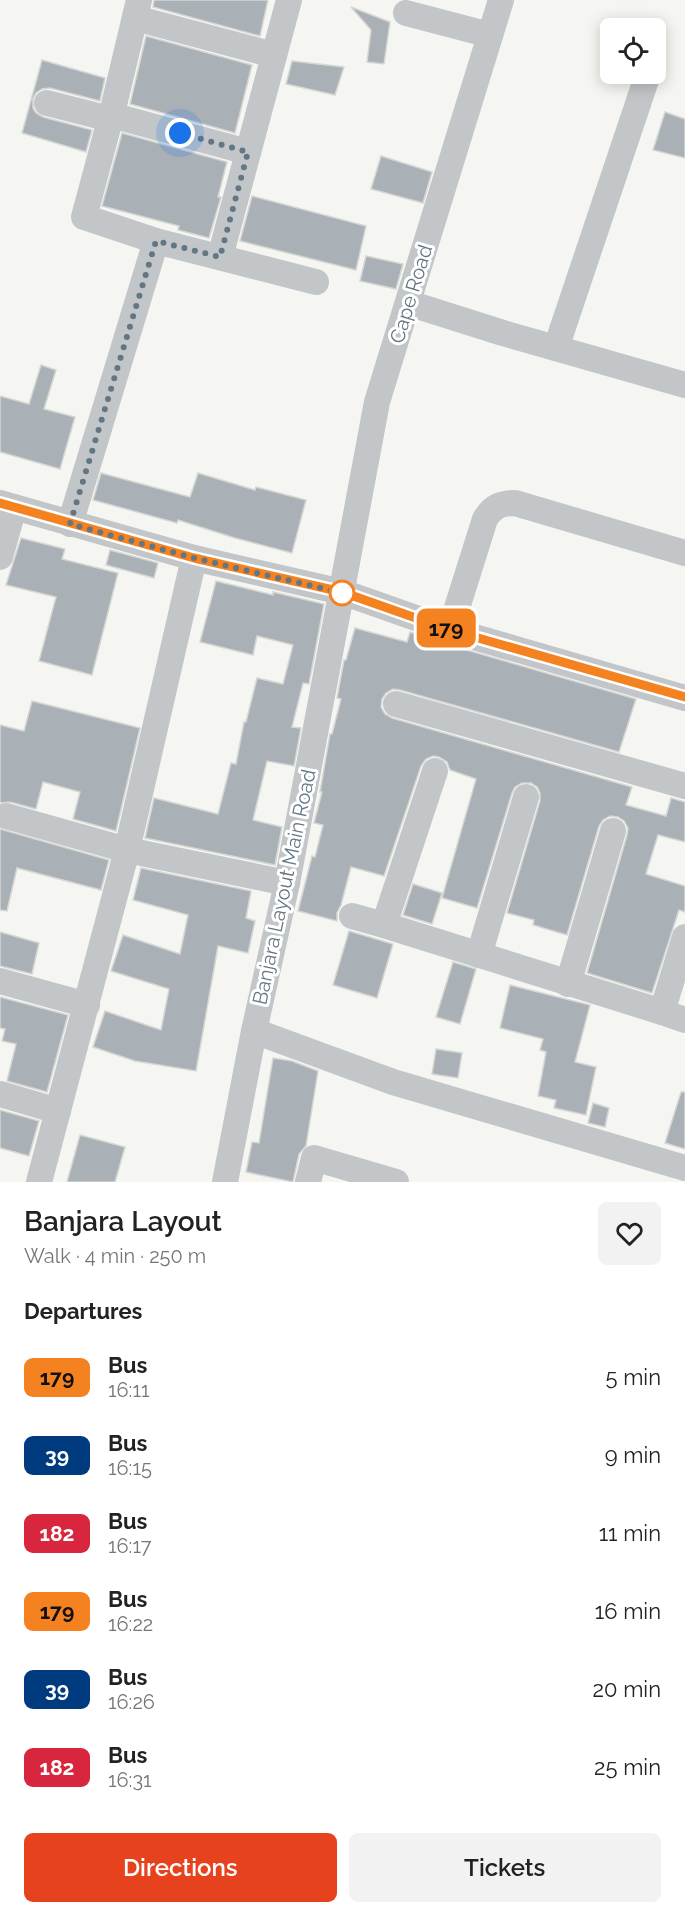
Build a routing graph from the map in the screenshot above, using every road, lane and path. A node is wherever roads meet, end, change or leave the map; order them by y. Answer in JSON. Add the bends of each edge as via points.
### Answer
{"nodes":[{"id":1,"x":289,"y":0,"type":"edge"},
{"id":2,"x":501,"y":0,"type":"edge"},
{"id":3,"x":137,"y":9,"type":"edge"},
{"id":4,"x":406,"y":13,"type":"dead end"},
{"id":5,"x":490,"y":35,"type":"junction"},
{"id":6,"x":274,"y":55,"type":"junction"},
{"id":7,"x":645,"y":84,"type":"edge"},
{"id":8,"x":46,"y":103,"type":"dead end"},
{"id":9,"x":111,"y":117,"type":"junction"},
{"id":10,"x":248,"y":152,"type":"junction"},
{"id":11,"x":156,"y":241,"type":"junction"},
{"id":12,"x":220,"y":257,"type":"junction"},
{"id":13,"x":316,"y":282,"type":"dead end"},
{"id":14,"x":408,"y":303,"type":"junction"},
{"id":15,"x":556,"y":348,"type":"junction"},
{"id":16,"x":685,"y":385,"type":"edge"},
{"id":17,"x":7,"y":505,"type":"edge"},
{"id":18,"x":70,"y":524,"type":"junction"},
{"id":19,"x":685,"y":553,"type":"edge"},
{"id":20,"x":0,"y":556,"type":"edge"},
{"id":21,"x":194,"y":558,"type":"junction"},
{"id":22,"x":342,"y":592,"type":"junction"},
{"id":23,"x":450,"y":630,"type":"junction"},
{"id":24,"x":685,"y":698,"type":"edge"},
{"id":25,"x":396,"y":704,"type":"dead end"},
{"id":26,"x":435,"y":771,"type":"dead end"},
{"id":27,"x":685,"y":786,"type":"edge"},
{"id":28,"x":525,"y":796,"type":"dead end"},
{"id":29,"x":6,"y":816,"type":"dead end"},
{"id":30,"x":613,"y":831,"type":"dead end"},
{"id":31,"x":127,"y":849,"type":"junction"},
{"id":32,"x":287,"y":883,"type":"junction"},
{"id":33,"x":352,"y":916,"type":"dead end"},
{"id":34,"x":384,"y":925,"type":"junction"},
{"id":35,"x":685,"y":937,"type":"edge"},
{"id":36,"x":479,"y":955,"type":"junction"},
{"id":37,"x":0,"y":981,"type":"edge"},
{"id":38,"x":567,"y":984,"type":"junction"},
{"id":39,"x":87,"y":1005,"type":"junction"},
{"id":40,"x":674,"y":1016,"type":"edge"},
{"id":41,"x":254,"y":1031,"type":"junction"},
{"id":42,"x":0,"y":1094,"type":"edge"},
{"id":43,"x":58,"y":1111,"type":"junction"},
{"id":44,"x":685,"y":1168,"type":"edge"},
{"id":45,"x":39,"y":1182,"type":"edge"},
{"id":46,"x":225,"y":1182,"type":"edge"},
{"id":47,"x":308,"y":1182,"type":"edge"},
{"id":48,"x":396,"y":1182,"type":"edge"}],
"edges":[{"from":1,"to":6,"type":"street"},
{"from":2,"to":5,"type":"street","name":"Cape Road"},
{"from":3,"to":6,"type":"street"},
{"from":3,"to":9,"type":"street"},
{"from":4,"to":5,"type":"street"},
{"from":5,"to":14,"type":"street","name":"Cape Road"},
{"from":6,"to":10,"type":"street"},
{"from":7,"to":15,"type":"street"},
{"from":8,"to":9,"type":"street"},
{"from":9,"to":10,"type":"street"},
{"from":9,"to":11,"type":"street","via":[[84,217]]},
{"from":10,"to":12,"type":"street"},
{"from":11,"to":12,"type":"street"},
{"from":11,"to":18,"type":"street"},
{"from":12,"to":13,"type":"street"},
{"from":14,"to":15,"type":"street"},
{"from":14,"to":22,"type":"street","name":"Cape Road","via":[[377,402]]},
{"from":15,"to":16,"type":"street"},
{"from":17,"to":18,"type":"street"},
{"from":17,"to":20,"type":"street"},
{"from":18,"to":21,"type":"street"},
{"from":19,"to":23,"type":"street","via":[[515,504],[498,505],[485,519]]},
{"from":21,"to":22,"type":"street"},
{"from":21,"to":31,"type":"street"},
{"from":22,"to":23,"type":"street"},
{"from":22,"to":32,"type":"street","name":"Banjara Layout Main Road"},
{"from":23,"to":24,"type":"street"},
{"from":25,"to":27,"type":"street"},
{"from":26,"to":34,"type":"street"},
{"from":28,"to":36,"type":"street"},
{"from":29,"to":31,"type":"street"},
{"from":30,"to":38,"type":"street"},
{"from":31,"to":32,"type":"street"},
{"from":31,"to":39,"type":"street"},
{"from":32,"to":41,"type":"street","name":"Banjara Layout Main Road"},
{"from":33,"to":34,"type":"street"},
{"from":34,"to":36,"type":"street"},
{"from":35,"to":40,"type":"street"},
{"from":36,"to":38,"type":"street"},
{"from":37,"to":39,"type":"street"},
{"from":38,"to":40,"type":"street"},
{"from":39,"to":43,"type":"street"},
{"from":41,"to":44,"type":"street","via":[[393,1082]]},
{"from":41,"to":46,"type":"street","name":"Banjara Layout Main Road"},
{"from":42,"to":43,"type":"street"},
{"from":43,"to":45,"type":"street"},
{"from":47,"to":48,"type":"street","via":[[314,1158]]}]}
